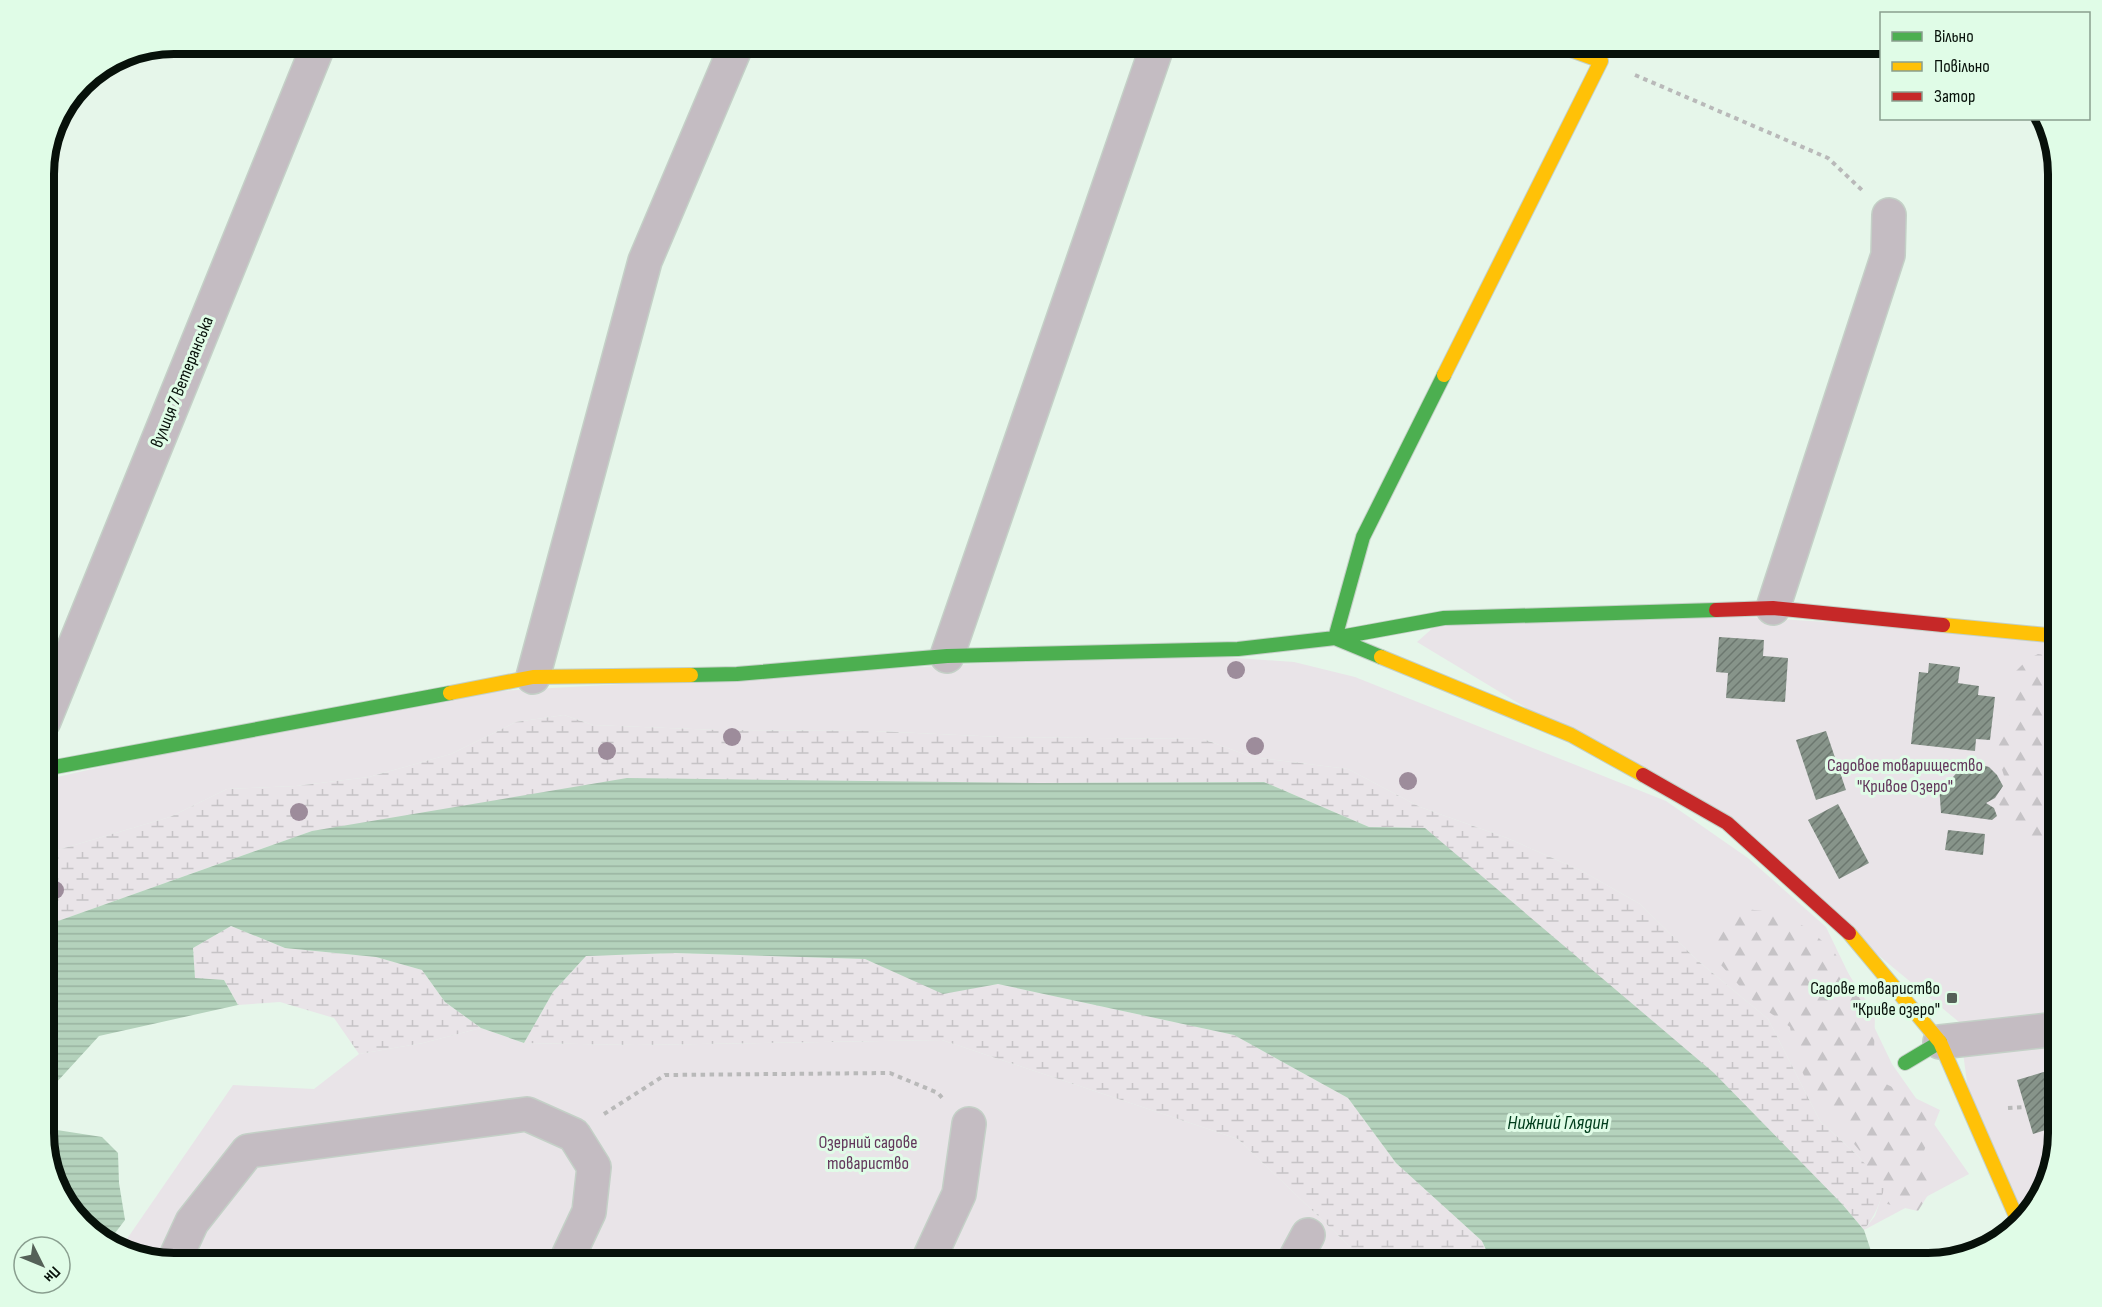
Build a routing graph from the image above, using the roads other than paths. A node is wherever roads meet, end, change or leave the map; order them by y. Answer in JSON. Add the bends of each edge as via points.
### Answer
{"nodes":[{"id":1,"x":315,"y":54,"type":"edge"},
{"id":2,"x":733,"y":54,"type":"edge"},
{"id":3,"x":1155,"y":54,"type":"edge"},
{"id":4,"x":1582,"y":54,"type":"edge"},
{"id":5,"x":1889,"y":215,"type":"road end"},
{"id":6,"x":1773,"y":608,"type":"junction"},
{"id":7,"x":2048,"y":635,"type":"edge"},
{"id":8,"x":1335,"y":639,"type":"junction"},
{"id":9,"x":947,"y":656,"type":"junction"},
{"id":10,"x":533,"y":677,"type":"junction"},
{"id":11,"x":54,"y":696,"type":"edge"},
{"id":12,"x":54,"y":768,"type":"edge"},
{"id":13,"x":2048,"y":1030,"type":"edge"},
{"id":14,"x":1940,"y":1042,"type":"junction"},
{"id":15,"x":1905,"y":1063,"type":"dead end"},
{"id":16,"x":969,"y":1124,"type":"road end"},
{"id":17,"x":2015,"y":1215,"type":"edge"},
{"id":18,"x":178,"y":1253,"type":"edge"},
{"id":19,"x":570,"y":1253,"type":"edge"},
{"id":20,"x":932,"y":1253,"type":"edge"}],
"edges":[{"from":1,"to":11,"type":"street","name":"вулиця 7 Ветеранська"},
{"from":2,"to":10,"type":"street","via":[[645,261]]},
{"from":3,"to":9,"type":"street"},
{"from":4,"to":8,"type":"street","via":[[1601,61],[1363,537]]},
{"from":5,"to":6,"type":"street","via":[[1888,255]]},
{"from":6,"to":7,"type":"street"},
{"from":6,"to":8,"type":"street","via":[[1444,618]]},
{"from":8,"to":9,"type":"street","via":[[1238,649]]},
{"from":8,"to":14,"type":"street","via":[[1571,735],[1727,823],[1843,926]]},
{"from":9,"to":10,"type":"street","via":[[737,674]]},
{"from":10,"to":12,"type":"street"},
{"from":13,"to":14,"type":"street"},
{"from":14,"to":15,"type":"street"},
{"from":14,"to":17,"type":"street"},
{"from":16,"to":20,"type":"street","via":[[959,1194]]},
{"from":18,"to":19,"type":"street","via":[[192,1222],[248,1151],[527,1114],[574,1135],[594,1167],[589,1212]]}]}
